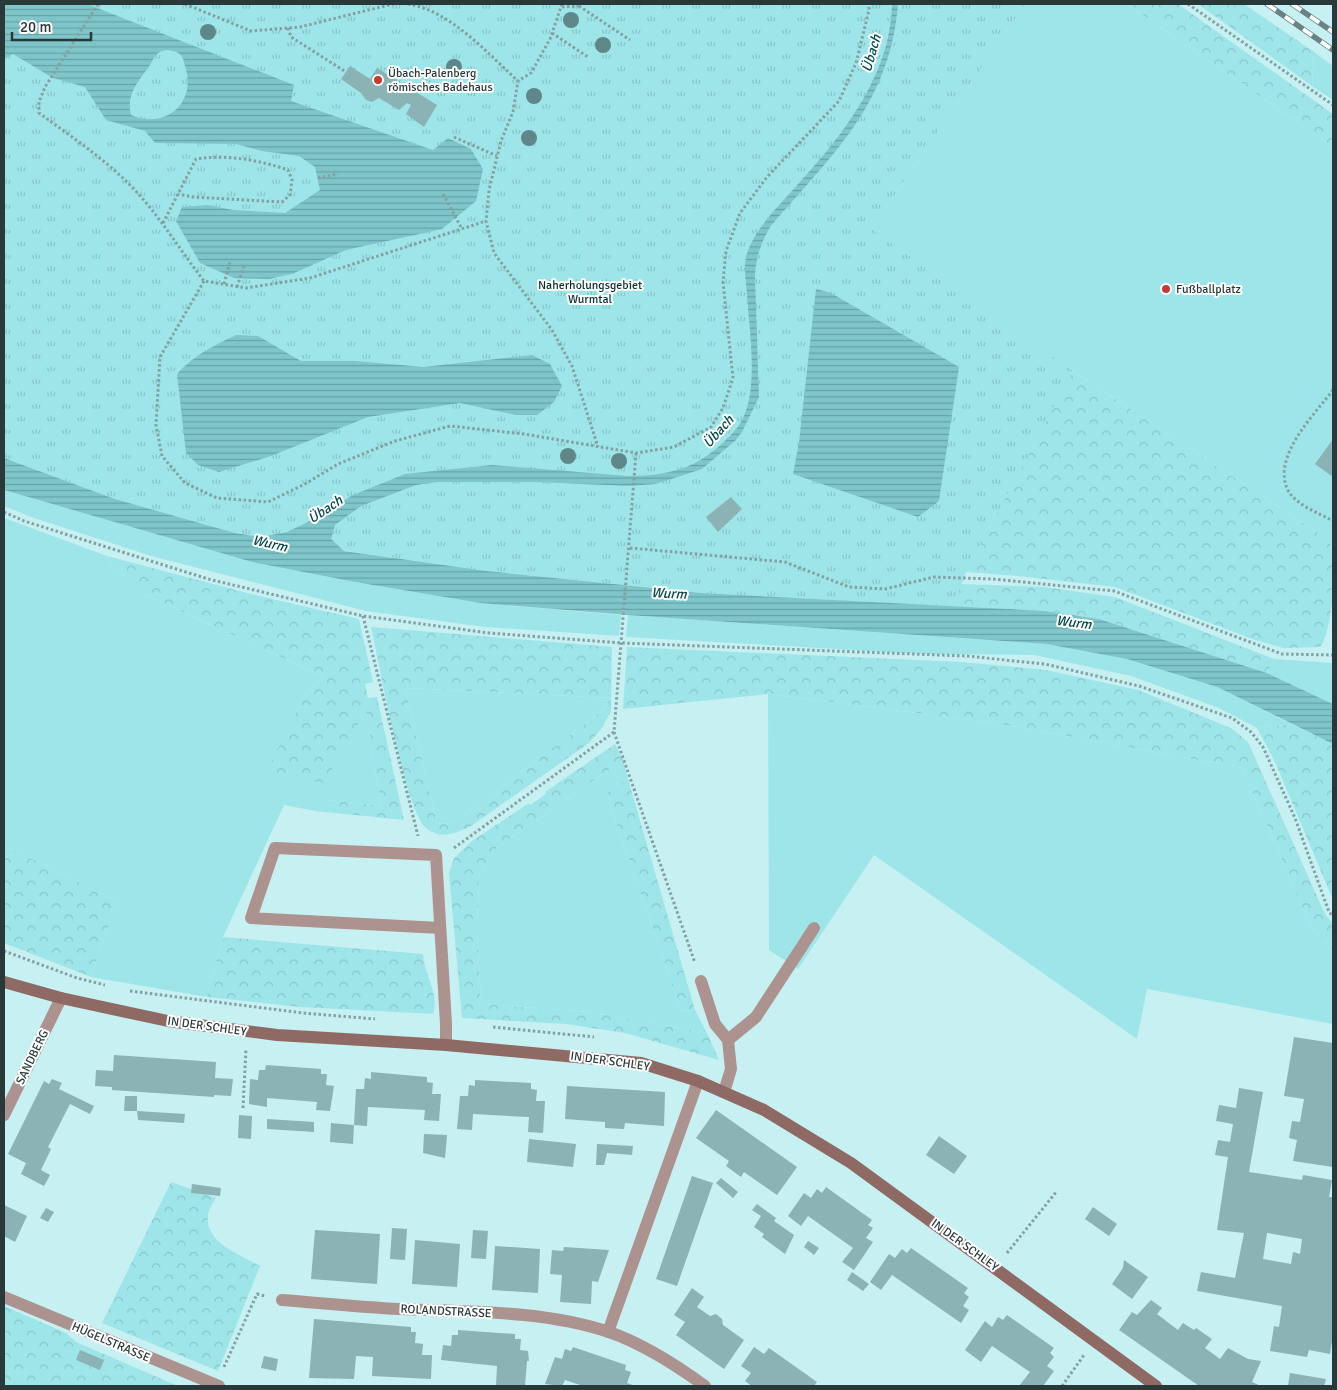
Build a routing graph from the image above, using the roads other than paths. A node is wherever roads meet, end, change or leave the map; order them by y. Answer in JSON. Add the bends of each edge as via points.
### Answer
{"nodes":[{"id":1,"x":440,"y":928,"type":"junction"},
{"id":2,"x":814,"y":928,"type":"dead end"},
{"id":3,"x":701,"y":981,"type":"road end"},
{"id":4,"x":4,"y":982,"type":"edge"},
{"id":5,"x":61,"y":998,"type":"junction"},
{"id":6,"x":728,"y":1040,"type":"junction"},
{"id":7,"x":446,"y":1045,"type":"junction"},
{"id":8,"x":698,"y":1081,"type":"junction"},
{"id":9,"x":724,"y":1092,"type":"junction"},
{"id":10,"x":4,"y":1115,"type":"edge"},
{"id":11,"x":4,"y":1297,"type":"edge"},
{"id":12,"x":282,"y":1300,"type":"dead end"},
{"id":13,"x":608,"y":1332,"type":"junction"},
{"id":14,"x":217,"y":1386,"type":"edge"},
{"id":15,"x":704,"y":1386,"type":"edge"},
{"id":16,"x":1156,"y":1386,"type":"edge"}],
"edges":[{"from":1,"to":1,"type":"street","via":[[436,855],[275,848],[251,918]]},
{"from":1,"to":7,"type":"street"},
{"from":2,"to":6,"type":"street","via":[[756,1017]]},
{"from":3,"to":6,"type":"street","via":[[716,1024]]},
{"from":4,"to":5,"type":"street","name":"IN DER SCHLEY"},
{"from":5,"to":7,"type":"street","name":"IN DER SCHLEY","via":[[168,1021],[247,1031]]},
{"from":5,"to":10,"type":"street","name":"SANDBERG"},
{"from":6,"to":9,"type":"street","via":[[731,1069]]},
{"from":7,"to":8,"type":"street","name":"IN DER SCHLEY","via":[[641,1063]]},
{"from":8,"to":9,"type":"street","name":"IN DER SCHLEY"},
{"from":8,"to":13,"type":"street"},
{"from":9,"to":16,"type":"street","name":"IN DER SCHLEY","via":[[764,1110],[851,1163]]},
{"from":11,"to":14,"type":"street","name":"HÜGELSTRASSE"},
{"from":12,"to":13,"type":"street","name":"ROLANDSTRASSE","via":[[534,1316]]},
{"from":13,"to":15,"type":"street","name":"ROLANDSTRASSE","via":[[632,1341]]}]}
